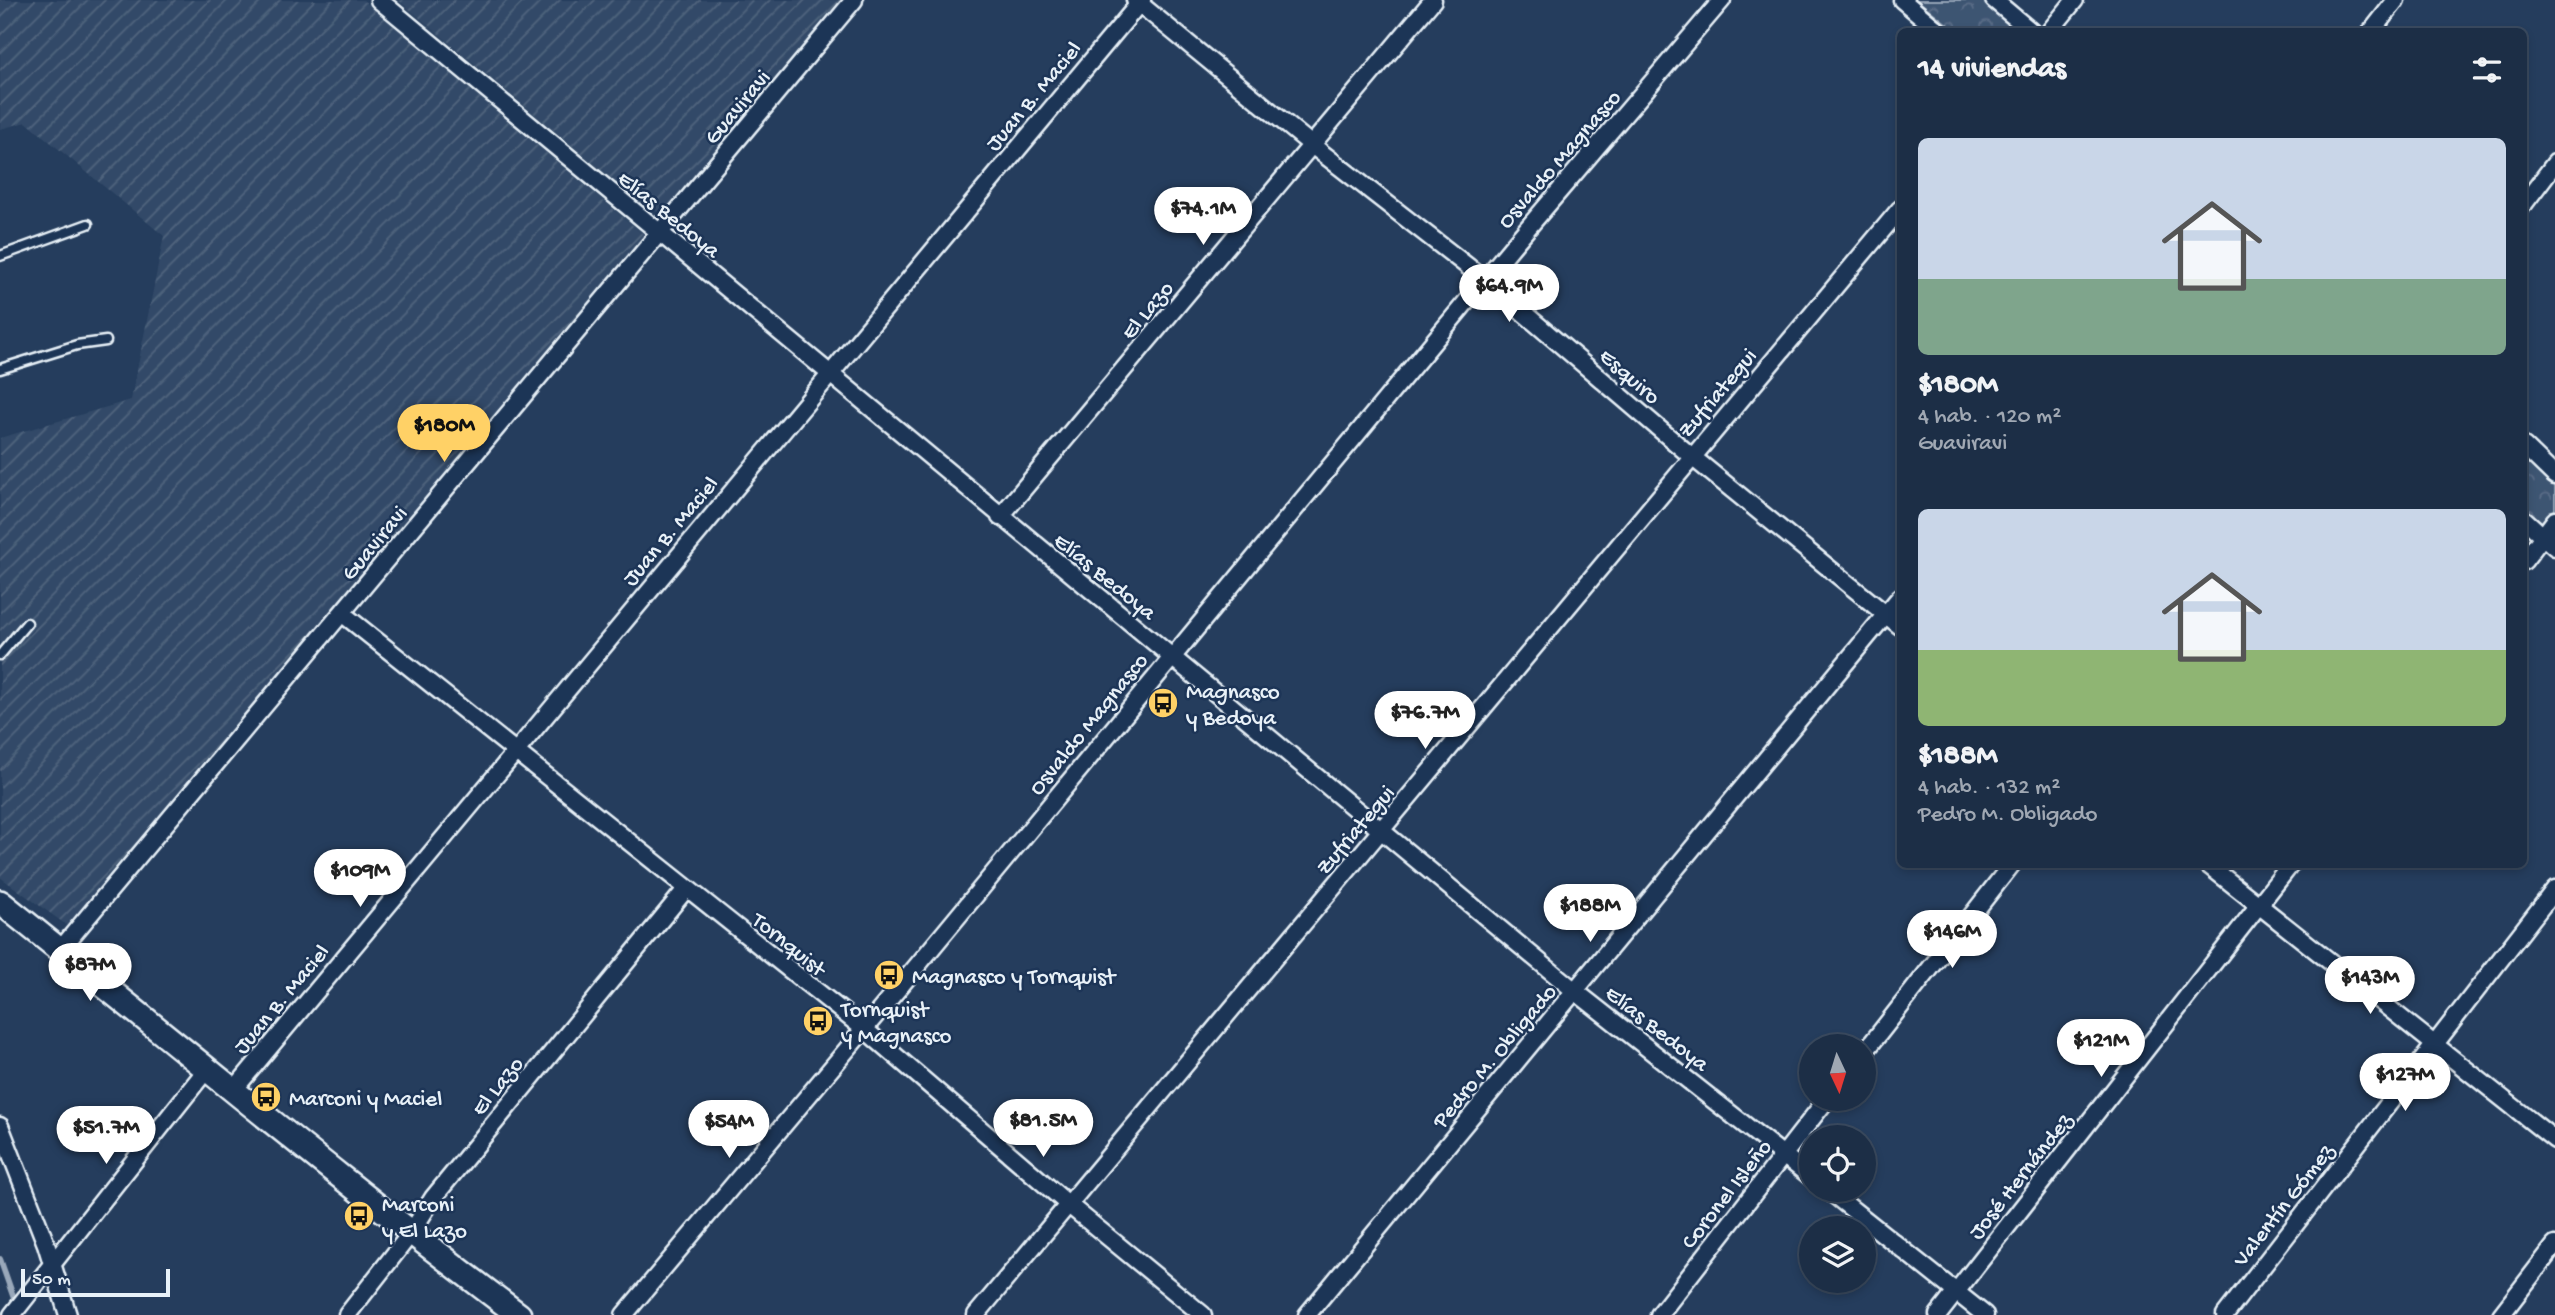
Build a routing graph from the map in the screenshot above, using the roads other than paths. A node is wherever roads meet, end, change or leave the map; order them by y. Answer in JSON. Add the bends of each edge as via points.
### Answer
{"nodes":[{"id":1,"x":379,"y":0,"type":"edge"},
{"id":2,"x":854,"y":0,"type":"edge"},
{"id":3,"x":1433,"y":0,"type":"edge"},
{"id":4,"x":1722,"y":0,"type":"edge"},
{"id":5,"x":1902,"y":0,"type":"edge"},
{"id":6,"x":1994,"y":0,"type":"edge"},
{"id":7,"x":2075,"y":0,"type":"edge"},
{"id":8,"x":2396,"y":0,"type":"edge"},
{"id":9,"x":1138,"y":1,"type":"edge"},
{"id":10,"x":1935,"y":28,"type":"edge"},
{"id":11,"x":2027,"y":28,"type":"edge"},
{"id":12,"x":2052,"y":28,"type":"edge"},
{"id":13,"x":2374,"y":28,"type":"edge"},
{"id":14,"x":1312,"y":146,"type":"junction"},
{"id":15,"x":2555,"y":163,"type":"edge"},
{"id":16,"x":2527,"y":200,"type":"edge"},
{"id":17,"x":1897,"y":213,"type":"edge"},
{"id":18,"x":88,"y":224,"type":"dead end"},
{"id":19,"x":659,"y":234,"type":"junction"},
{"id":20,"x":0,"y":256,"type":"edge"},
{"id":21,"x":1484,"y":279,"type":"junction"},
{"id":22,"x":106,"y":341,"type":"dead end"},
{"id":23,"x":0,"y":369,"type":"edge"},
{"id":24,"x":830,"y":372,"type":"junction"},
{"id":25,"x":2527,"y":449,"type":"edge"},
{"id":26,"x":1691,"y":456,"type":"junction"},
{"id":27,"x":2555,"y":476,"type":"edge"},
{"id":28,"x":1000,"y":517,"type":"junction"},
{"id":29,"x":2555,"y":520,"type":"edge"},
{"id":30,"x":2527,"y":522,"type":"edge"},
{"id":31,"x":2542,"y":536,"type":"junction"},
{"id":32,"x":2555,"y":547,"type":"edge"},
{"id":33,"x":2527,"y":557,"type":"edge"},
{"id":34,"x":1897,"y":601,"type":"edge"},
{"id":35,"x":343,"y":614,"type":"junction"},
{"id":36,"x":1886,"y":615,"type":"junction"},
{"id":37,"x":27,"y":622,"type":"dead end"},
{"id":38,"x":1897,"y":624,"type":"edge"},
{"id":39,"x":0,"y":655,"type":"edge"},
{"id":40,"x":1170,"y":657,"type":"junction"},
{"id":41,"x":516,"y":750,"type":"junction"},
{"id":42,"x":1382,"y":831,"type":"junction"},
{"id":43,"x":2009,"y":868,"type":"edge"},
{"id":44,"x":2212,"y":868,"type":"edge"},
{"id":45,"x":2288,"y":868,"type":"edge"},
{"id":46,"x":2555,"y":888,"type":"edge"},
{"id":47,"x":686,"y":889,"type":"junction"},
{"id":48,"x":0,"y":902,"type":"edge"},
{"id":49,"x":2259,"y":907,"type":"junction"},
{"id":50,"x":60,"y":950,"type":"junction"},
{"id":51,"x":1575,"y":991,"type":"junction"},
{"id":52,"x":863,"y":1028,"type":"junction"},
{"id":53,"x":1876,"y":1038,"type":"edge"},
{"id":54,"x":2435,"y":1043,"type":"junction"},
{"id":55,"x":206,"y":1070,"type":"junction"},
{"id":56,"x":233,"y":1091,"type":"junction"},
{"id":57,"x":1818,"y":1111,"type":"edge"},
{"id":58,"x":0,"y":1126,"type":"edge"},
{"id":59,"x":2555,"y":1140,"type":"edge"},
{"id":60,"x":1784,"y":1155,"type":"junction"},
{"id":61,"x":1799,"y":1167,"type":"edge"},
{"id":62,"x":1843,"y":1202,"type":"edge"},
{"id":63,"x":1069,"y":1205,"type":"junction"},
{"id":64,"x":411,"y":1233,"type":"junction"},
{"id":65,"x":2555,"y":1245,"type":"edge"},
{"id":66,"x":51,"y":1265,"type":"junction"},
{"id":67,"x":1956,"y":1292,"type":"junction"},
{"id":68,"x":12,"y":1315,"type":"edge"},
{"id":69,"x":68,"y":1315,"type":"edge"},
{"id":70,"x":347,"y":1315,"type":"edge"},
{"id":71,"x":519,"y":1315,"type":"edge"},
{"id":72,"x":624,"y":1315,"type":"edge"},
{"id":73,"x":976,"y":1315,"type":"edge"},
{"id":74,"x":1203,"y":1315,"type":"edge"},
{"id":75,"x":1307,"y":1315,"type":"edge"},
{"id":76,"x":1659,"y":1315,"type":"edge"},
{"id":77,"x":1938,"y":1315,"type":"edge"},
{"id":78,"x":1985,"y":1315,"type":"edge"},
{"id":79,"x":2225,"y":1315,"type":"edge"},
{"id":80,"x":2501,"y":1315,"type":"edge"}],
"edges":[{"from":1,"to":19,"type":"street","name":"Elías Bedoya"},
{"from":2,"to":19,"type":"street","name":"Guaviravi"},
{"from":3,"to":14,"type":"street","name":"El Lazo"},
{"from":4,"to":21,"type":"street","name":"Osvaldo Magnasco"},
{"from":5,"to":10,"type":"street"},
{"from":6,"to":11,"type":"street"},
{"from":7,"to":12,"type":"street"},
{"from":8,"to":13,"type":"street"},
{"from":9,"to":14,"type":"street","name":"Esquiro"},
{"from":9,"to":24,"type":"street","name":"Juan B. Maciel"},
{"from":14,"to":21,"type":"street","name":"Esquiro"},
{"from":14,"to":28,"type":"street","name":"El Lazo"},
{"from":15,"to":16,"type":"street"},
{"from":17,"to":26,"type":"street","name":"Zufriategui"},
{"from":18,"to":20,"type":"lane"},
{"from":19,"to":24,"type":"street","name":"Elías Bedoya"},
{"from":19,"to":35,"type":"street","name":"Guaviravi"},
{"from":21,"to":26,"type":"street","name":"Esquiro"},
{"from":21,"to":40,"type":"street","name":"Osvaldo Magnasco"},
{"from":22,"to":23,"type":"lane","via":[[76,345]]},
{"from":24,"to":28,"type":"street","name":"Elías Bedoya"},
{"from":24,"to":41,"type":"street","name":"Juan B. Maciel"},
{"from":25,"to":27,"type":"street"},
{"from":26,"to":36,"type":"street","name":"Esquiro"},
{"from":26,"to":42,"type":"street","name":"Zufriategui"},
{"from":28,"to":40,"type":"street","name":"Elías Bedoya"},
{"from":29,"to":31,"type":"street"},
{"from":30,"to":31,"type":"street"},
{"from":31,"to":32,"type":"street"},
{"from":31,"to":33,"type":"street"},
{"from":34,"to":36,"type":"street","name":"Pedro M. Obligado"},
{"from":35,"to":41,"type":"street","name":"Tornquist"},
{"from":35,"to":50,"type":"street","name":"Guaviravi"},
{"from":36,"to":38,"type":"street","name":"Esquiro"},
{"from":36,"to":51,"type":"street","name":"Pedro M. Obligado"},
{"from":37,"to":39,"type":"lane"},
{"from":40,"to":42,"type":"street","name":"Elías Bedoya"},
{"from":40,"to":52,"type":"street","name":"Osvaldo Magnasco"},
{"from":41,"to":47,"type":"street","name":"Tornquist"},
{"from":41,"to":56,"type":"street","name":"Juan B. Maciel"},
{"from":42,"to":51,"type":"street","name":"Elías Bedoya"},
{"from":42,"to":63,"type":"street","name":"Zufriategui"},
{"from":43,"to":53,"type":"street"},
{"from":44,"to":49,"type":"street"},
{"from":45,"to":49,"type":"street","name":"José Hernández"},
{"from":46,"to":54,"type":"street","name":"Valentín Gómez"},
{"from":47,"to":52,"type":"street","name":"Tornquist"},
{"from":47,"to":64,"type":"street","name":"El Lazo","via":[[433,1198]]},
{"from":48,"to":50,"type":"street"},
{"from":49,"to":54,"type":"street"},
{"from":49,"to":67,"type":"street","name":"José Hernández"},
{"from":50,"to":55,"type":"street"},
{"from":51,"to":60,"type":"street","name":"Elías Bedoya"},
{"from":51,"to":75,"type":"street","name":"Pedro M. Obligado"},
{"from":52,"to":63,"type":"street","name":"Tornquist"},
{"from":52,"to":72,"type":"street","name":"Osvaldo Magnasco"},
{"from":54,"to":59,"type":"street"},
{"from":54,"to":79,"type":"street","name":"Valentín Gómez"},
{"from":55,"to":56,"type":"street"},
{"from":55,"to":66,"type":"street"},
{"from":56,"to":64,"type":"street"},
{"from":57,"to":60,"type":"street","name":"Coronel Isleño"},
{"from":58,"to":66,"type":"street"},
{"from":60,"to":61,"type":"street","name":"Elías Bedoya"},
{"from":60,"to":76,"type":"street","name":"Coronel Isleño"},
{"from":62,"to":67,"type":"street"},
{"from":63,"to":73,"type":"street","name":"Zufriategui"},
{"from":63,"to":74,"type":"street","name":"Tornquist"},
{"from":64,"to":70,"type":"street","name":"El Lazo"},
{"from":64,"to":71,"type":"street"},
{"from":65,"to":80,"type":"street"},
{"from":66,"to":68,"type":"street"},
{"from":66,"to":69,"type":"street"},
{"from":67,"to":77,"type":"street","name":"José Hernández"},
{"from":67,"to":78,"type":"street"}]}
